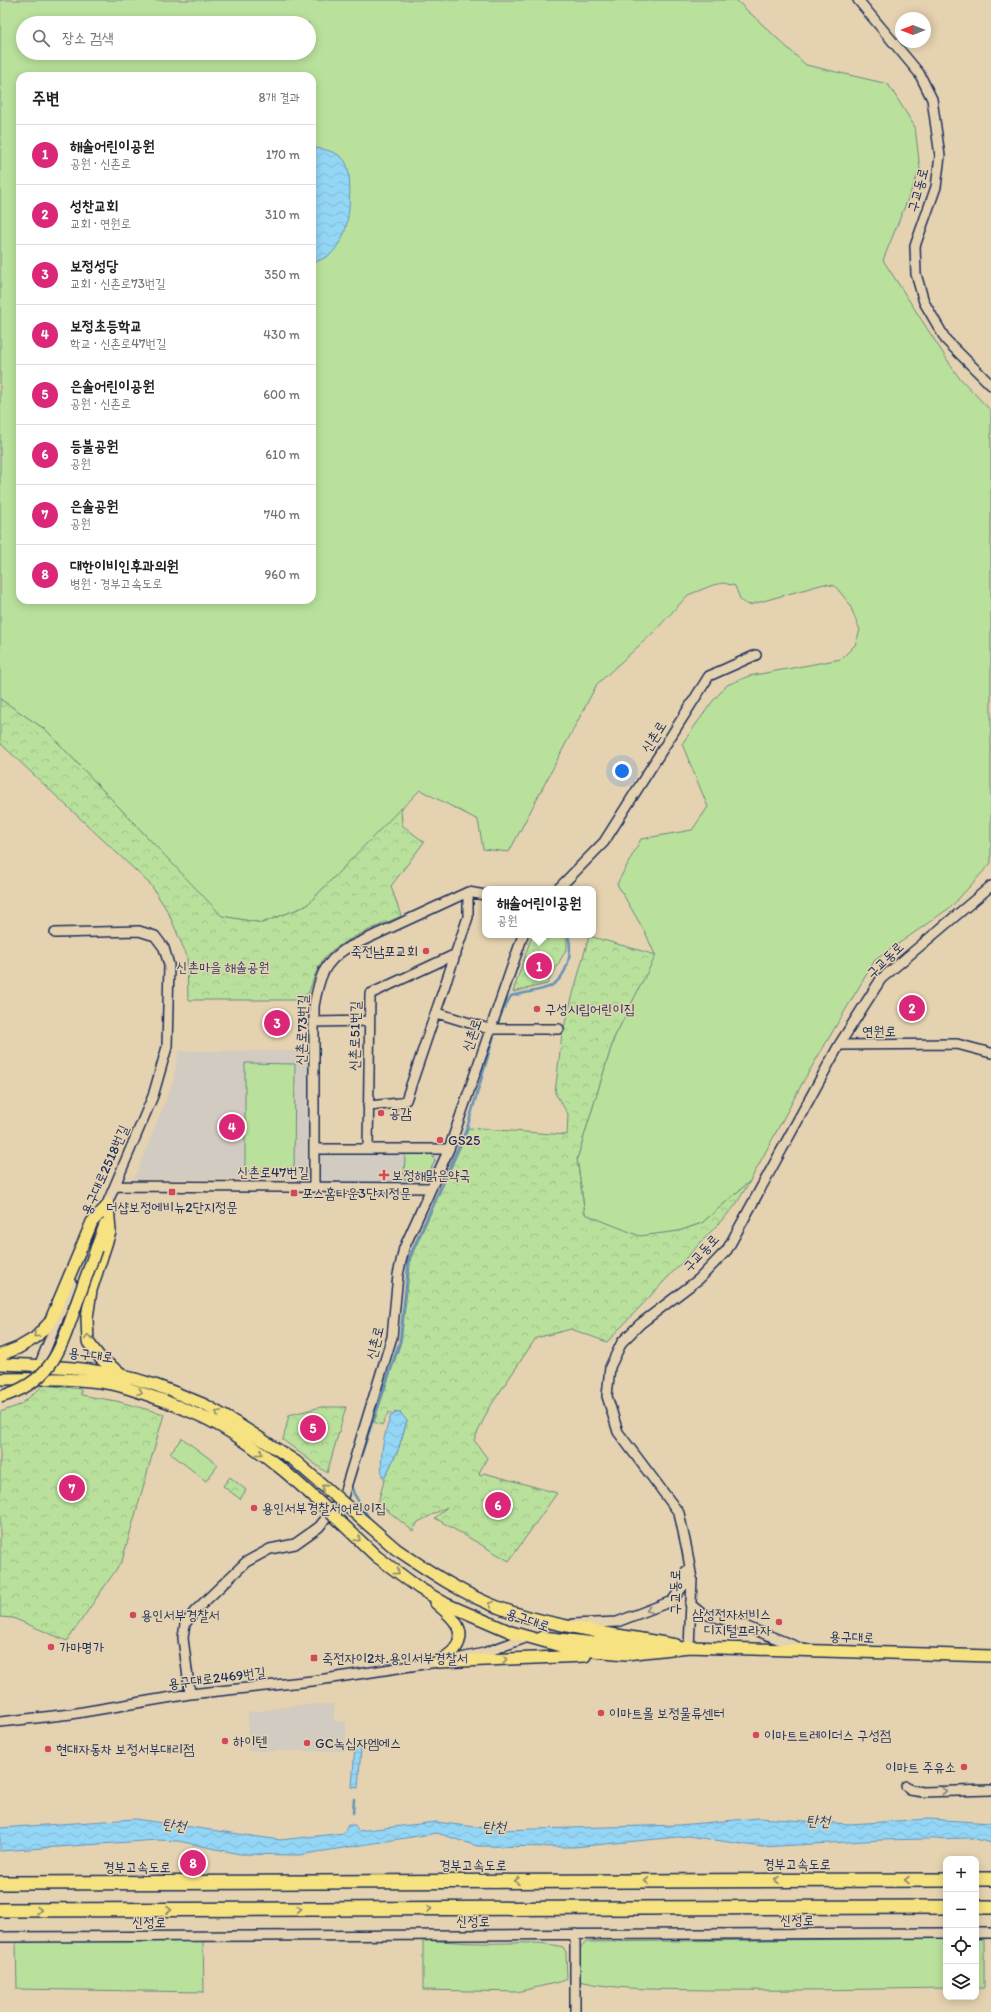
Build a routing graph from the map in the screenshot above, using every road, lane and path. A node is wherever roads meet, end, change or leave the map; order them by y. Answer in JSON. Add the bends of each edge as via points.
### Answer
{"nodes":[{"id":1,"x":858,"y":0,"type":"edge"},
{"id":2,"x":991,"y":385,"type":"edge"},
{"id":3,"x":756,"y":655,"type":"dead end"},
{"id":4,"x":561,"y":886,"type":"edge"},
{"id":5,"x":991,"y":886,"type":"edge"},
{"id":6,"x":468,"y":892,"type":"junction"},
{"id":7,"x":482,"y":894,"type":"edge"},
{"id":8,"x":55,"y":933,"type":"dead end"},
{"id":9,"x":521,"y":938,"type":"edge"},
{"id":10,"x":456,"y":954,"type":"junction"},
{"id":11,"x":437,"y":1013,"type":"junction"},
{"id":12,"x":369,"y":1021,"type":"junction"},
{"id":13,"x":314,"y":1022,"type":"junction"},
{"id":14,"x":489,"y":1029,"type":"junction"},
{"id":15,"x":559,"y":1029,"type":"dead end"},
{"id":16,"x":839,"y":1045,"type":"junction"},
{"id":17,"x":991,"y":1053,"type":"edge"},
{"id":18,"x":368,"y":1106,"type":"junction"},
{"id":19,"x":314,"y":1149,"type":"junction"},
{"id":20,"x":368,"y":1149,"type":"junction"},
{"id":21,"x":449,"y":1149,"type":"junction"},
{"id":22,"x":115,"y":1186,"type":"junction"},
{"id":23,"x":314,"y":1186,"type":"junction"},
{"id":24,"x":431,"y":1188,"type":"junction"},
{"id":25,"x":108,"y":1205,"type":"junction"},
{"id":26,"x":0,"y":1355,"type":"edge"},
{"id":27,"x":0,"y":1364,"type":"edge"},
{"id":28,"x":39,"y":1365,"type":"junction"},
{"id":29,"x":0,"y":1369,"type":"edge"},
{"id":30,"x":123,"y":1375,"type":"junction"},
{"id":31,"x":136,"y":1378,"type":"junction"},
{"id":32,"x":0,"y":1379,"type":"edge"},
{"id":33,"x":33,"y":1379,"type":"junction"},
{"id":34,"x":84,"y":1380,"type":"junction"},
{"id":35,"x":0,"y":1397,"type":"edge"},
{"id":36,"x":688,"y":1550,"type":"junction"},
{"id":37,"x":419,"y":1588,"type":"junction"},
{"id":38,"x":690,"y":1604,"type":"junction"},
{"id":39,"x":567,"y":1624,"type":"junction"},
{"id":40,"x":528,"y":1637,"type":"junction"},
{"id":41,"x":638,"y":1637,"type":"junction"},
{"id":42,"x":689,"y":1647,"type":"junction"},
{"id":43,"x":810,"y":1651,"type":"junction"},
{"id":44,"x":626,"y":1654,"type":"junction"},
{"id":45,"x":991,"y":1656,"type":"edge"},
{"id":46,"x":438,"y":1662,"type":"junction"},
{"id":47,"x":190,"y":1694,"type":"junction"},
{"id":48,"x":0,"y":1722,"type":"edge"},
{"id":49,"x":906,"y":1786,"type":"dead end"},
{"id":50,"x":991,"y":1790,"type":"edge"},
{"id":51,"x":979,"y":1879,"type":"edge"},
{"id":52,"x":991,"y":1879,"type":"edge"},
{"id":53,"x":943,"y":1880,"type":"edge"},
{"id":54,"x":0,"y":1883,"type":"edge"},
{"id":55,"x":943,"y":1907,"type":"edge"},
{"id":56,"x":979,"y":1907,"type":"edge"},
{"id":57,"x":991,"y":1907,"type":"edge"},
{"id":58,"x":0,"y":1910,"type":"edge"},
{"id":59,"x":943,"y":1933,"type":"edge"},
{"id":60,"x":979,"y":1933,"type":"edge"},
{"id":61,"x":991,"y":1933,"type":"edge"},
{"id":62,"x":575,"y":1934,"type":"junction"},
{"id":63,"x":0,"y":1937,"type":"edge"},
{"id":64,"x":575,"y":2012,"type":"edge"}],
"edges":[{"from":1,"to":2,"type":"street","name":"구교동로","via":[[919,73],[932,99],[940,156],[936,187],[915,246],[916,274],[924,302],[946,340]]},
{"from":3,"to":4,"type":"street","name":"신촌로","via":[[709,676],[604,842]]},
{"from":5,"to":16,"type":"street","name":"구교동로","via":[[881,979]]},
{"from":6,"to":7,"type":"street"},
{"from":6,"to":10,"type":"street","via":[[468,917]]},
{"from":6,"to":13,"type":"street","name":"신촌로73번길","via":[[334,956],[323,970],[318,986]]},
{"from":8,"to":22,"type":"street","name":"용구대로2518번길","via":[[139,931],[155,936],[164,948],[168,965],[167,1047],[153,1096]]},
{"from":9,"to":14,"type":"street","name":"신촌로"},
{"from":10,"to":11,"type":"street"},
{"from":10,"to":12,"type":"street","name":"신촌로51번길","via":[[370,994]]},
{"from":11,"to":14,"type":"street"},
{"from":11,"to":18,"type":"street","via":[[406,1100],[400,1103]]},
{"from":12,"to":13,"type":"street"},
{"from":12,"to":18,"type":"street","name":"신촌로51번길"},
{"from":13,"to":19,"type":"street","name":"신촌로73번길"},
{"from":14,"to":15,"type":"street"},
{"from":14,"to":21,"type":"street","name":"신촌로"},
{"from":16,"to":17,"type":"street","name":"연원로","via":[[958,1044]]},
{"from":16,"to":36,"type":"street","name":"구교동로","via":[[727,1250],[699,1279],[640,1324],[622,1342],[610,1367],[606,1396],[618,1432],[679,1514]]},
{"from":18,"to":20,"type":"street","name":"신촌로51번길"},
{"from":19,"to":20,"type":"street"},
{"from":19,"to":23,"type":"street","name":"신촌로73번길"},
{"from":20,"to":21,"type":"street"},
{"from":21,"to":24,"type":"street","name":"신촌로"},
{"from":22,"to":23,"type":"street","name":"신촌로47번길"},
{"from":22,"to":25,"type":"street","name":"용구대로2518번길"},
{"from":23,"to":24,"type":"street","name":"신촌로47번길"},
{"from":24,"to":47,"type":"street","name":"신촌로","via":[[404,1248],[398,1275],[392,1338],[343,1497],[319,1527],[295,1544],[270,1549],[246,1562],[195,1611],[185,1624],[183,1638]]},
{"from":25,"to":26,"type":"main road","one_way":true,"via":[[92,1222],[50,1322],[35,1338]]},
{"from":25,"to":28,"type":"street","name":"용구대로2518번길","via":[[94,1229]]},
{"from":30,"to":25,"type":"main road","one_way":true,"via":[[101,1359],[88,1342],[86,1318],[91,1290],[110,1232]]},
{"from":25,"to":35,"type":"main road","bridge":true,"via":[[105,1227],[61,1348],[50,1365],[34,1381],[17,1392]]},
{"from":27,"to":28,"type":"main road","name":"용구대로"},
{"from":27,"to":29,"type":"main road"},
{"from":28,"to":30,"type":"main road","name":"용구대로"},
{"from":28,"to":33,"type":"street","name":"용구대로2518번길"},
{"from":30,"to":31,"type":"main road","name":"용구대로"},
{"from":31,"to":34,"type":"main road","via":[[126,1379],[84,1372],[80,1375]]},
{"from":39,"to":31,"type":"main road","name":"용구대로","one_way":true,"bridge":true,"via":[[500,1608],[459,1589],[396,1549],[295,1462],[231,1420],[205,1405]]},
{"from":32,"to":33,"type":"main road","name":"용구대로"},
{"from":33,"to":34,"type":"main road","name":"용구대로"},
{"from":34,"to":37,"type":"main road","name":"용구대로","one_way":true,"bridge":true,"via":[[119,1386],[165,1401],[208,1419],[247,1443],[296,1482],[376,1556]]},
{"from":36,"to":38,"type":"street","name":"구교동로","via":[[692,1579]]},
{"from":36,"to":39,"type":"street","one_way":true,"via":[[686,1582],[672,1601],[617,1622]]},
{"from":37,"to":40,"type":"main road","name":"용구대로","via":[[459,1610]]},
{"from":37,"to":46,"type":"main road","via":[[456,1621],[460,1636],[455,1650]]},
{"from":38,"to":42,"type":"street","name":"구교동로"},
{"from":38,"to":43,"type":"street","via":[[701,1613],[742,1625]]},
{"from":39,"to":41,"type":"main road","name":"용구대로"},
{"from":40,"to":41,"type":"main road","via":[[555,1632]]},
{"from":40,"to":42,"type":"main road"},
{"from":40,"to":44,"type":"main road","name":"용구대로","via":[[571,1649]]},
{"from":40,"to":46,"type":"street","name":"용구대로2469번길","via":[[484,1653]]},
{"from":41,"to":42,"type":"main road","name":"용구대로"},
{"from":42,"to":43,"type":"main road","name":"용구대로"},
{"from":42,"to":44,"type":"main road","name":"용구대로"},
{"from":43,"to":45,"type":"main road","name":"용구대로"},
{"from":46,"to":44,"type":"main road","one_way":true},
{"from":46,"to":47,"type":"street","name":"용구대로2469번길","via":[[312,1681]]},
{"from":47,"to":48,"type":"street","name":"용구대로2469번길","via":[[86,1712]]},
{"from":49,"to":50,"type":"street","one_way":true,"via":[[910,1790],[923,1792]]},
{"from":51,"to":52,"type":"highway"},
{"from":53,"to":54,"type":"highway","name":"경부고속도로","one_way":true},
{"from":58,"to":55,"type":"highway","one_way":true},
{"from":56,"to":57,"type":"highway"},
{"from":59,"to":62,"type":"street","name":"신정로"},
{"from":60,"to":61,"type":"street"},
{"from":62,"to":63,"type":"street","name":"신정로"},
{"from":62,"to":64,"type":"street"}]}
